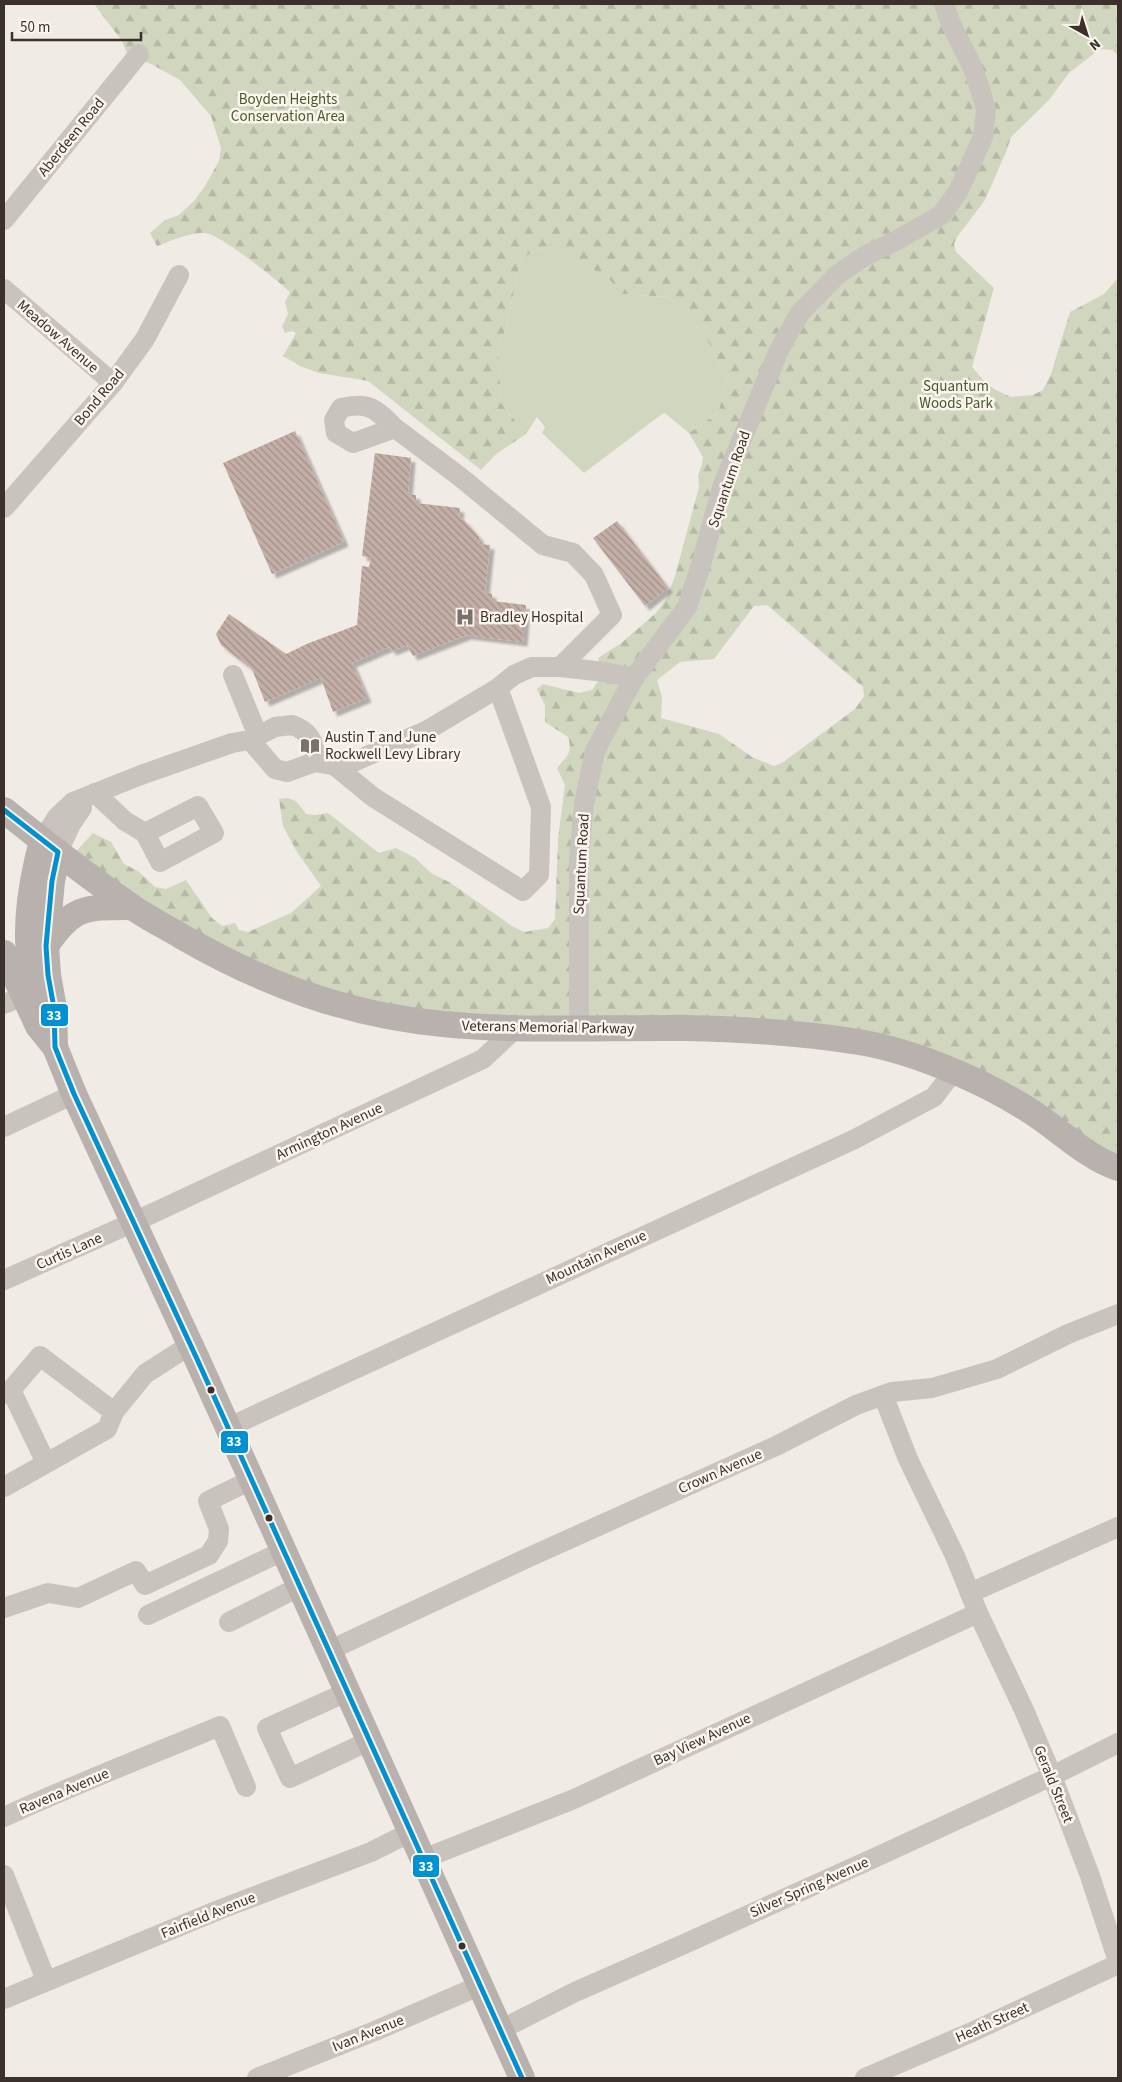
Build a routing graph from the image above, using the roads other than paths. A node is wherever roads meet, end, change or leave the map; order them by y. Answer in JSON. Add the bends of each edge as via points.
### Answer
{"nodes":[{"id":1,"x":944,"y":4,"type":"edge"},
{"id":2,"x":139,"y":54,"type":"dead end"},
{"id":3,"x":4,"y":220,"type":"edge"},
{"id":4,"x":178,"y":275,"type":"dead end"},
{"id":5,"x":4,"y":288,"type":"edge"},
{"id":6,"x":113,"y":384,"type":"junction"},
{"id":7,"x":395,"y":428,"type":"dead end"},
{"id":8,"x":4,"y":508,"type":"edge"},
{"id":9,"x":560,"y":667,"type":"junction"},
{"id":10,"x":233,"y":675,"type":"dead end"},
{"id":11,"x":634,"y":678,"type":"junction"},
{"id":12,"x":498,"y":688,"type":"junction"},
{"id":13,"x":254,"y":738,"type":"junction"},
{"id":14,"x":324,"y":764,"type":"junction"},
{"id":15,"x":89,"y":796,"type":"junction"},
{"id":16,"x":4,"y":810,"type":"edge"},
{"id":17,"x":146,"y":833,"type":"dead end"},
{"id":18,"x":50,"y":846,"type":"junction"},
{"id":19,"x":131,"y":907,"type":"junction"},
{"id":20,"x":46,"y":946,"type":"junction"},
{"id":21,"x":4,"y":953,"type":"edge"},
{"id":22,"x":14,"y":1000,"type":"edge"},
{"id":23,"x":38,"y":1026,"type":"junction"},
{"id":24,"x":516,"y":1028,"type":"junction"},
{"id":25,"x":579,"y":1029,"type":"junction"},
{"id":26,"x":55,"y":1047,"type":"junction"},
{"id":27,"x":954,"y":1071,"type":"junction"},
{"id":28,"x":74,"y":1094,"type":"junction"},
{"id":29,"x":4,"y":1127,"type":"edge"},
{"id":30,"x":1118,"y":1168,"type":"edge"},
{"id":31,"x":134,"y":1222,"type":"junction"},
{"id":32,"x":4,"y":1280,"type":"edge"},
{"id":33,"x":1118,"y":1314,"type":"edge"},
{"id":34,"x":190,"y":1345,"type":"junction"},
{"id":35,"x":7,"y":1392,"type":"edge"},
{"id":36,"x":883,"y":1395,"type":"junction"},
{"id":37,"x":114,"y":1412,"type":"junction"},
{"id":38,"x":227,"y":1428,"type":"junction"},
{"id":39,"x":46,"y":1463,"type":"junction"},
{"id":40,"x":251,"y":1480,"type":"junction"},
{"id":41,"x":4,"y":1487,"type":"edge"},
{"id":42,"x":1118,"y":1526,"type":"edge"},
{"id":43,"x":283,"y":1551,"type":"junction"},
{"id":44,"x":299,"y":1587,"type":"junction"},
{"id":45,"x":970,"y":1593,"type":"junction"},
{"id":46,"x":4,"y":1608,"type":"edge"},
{"id":47,"x":978,"y":1613,"type":"junction"},
{"id":48,"x":148,"y":1615,"type":"dead end"},
{"id":49,"x":229,"y":1622,"type":"dead end"},
{"id":50,"x":328,"y":1651,"type":"junction"},
{"id":51,"x":347,"y":1692,"type":"junction"},
{"id":52,"x":369,"y":1741,"type":"junction"},
{"id":53,"x":1118,"y":1743,"type":"edge"},
{"id":54,"x":1052,"y":1776,"type":"junction"},
{"id":55,"x":246,"y":1788,"type":"dead end"},
{"id":56,"x":4,"y":1817,"type":"edge"},
{"id":57,"x":412,"y":1832,"type":"junction"},
{"id":58,"x":423,"y":1859,"type":"junction"},
{"id":59,"x":4,"y":1874,"type":"edge"},
{"id":60,"x":1118,"y":1962,"type":"edge"},
{"id":61,"x":46,"y":1980,"type":"junction"},
{"id":62,"x":480,"y":1986,"type":"junction"},
{"id":63,"x":4,"y":1999,"type":"edge"},
{"id":64,"x":500,"y":2030,"type":"junction"},
{"id":65,"x":257,"y":2078,"type":"edge"},
{"id":66,"x":522,"y":2078,"type":"edge"},
{"id":67,"x":864,"y":2078,"type":"edge"}],
"edges":[{"from":1,"to":11,"type":"street","name":"Squantum Road","via":[[972,66],[986,109],[983,137],[972,163],[958,192],[941,215],[857,261],[837,275],[800,313],[779,350],[722,487],[687,607]]},
{"from":2,"to":3,"type":"street","name":"Aberdeen Road"},
{"from":4,"to":6,"type":"street","name":"Bond Road","via":[[145,339]]},
{"from":5,"to":6,"type":"street","name":"Meadow Avenue"},
{"from":6,"to":8,"type":"street","name":"Bond Road"},
{"from":7,"to":9,"type":"street","via":[[542,545],[573,553],[594,575],[612,615]]},
{"from":9,"to":11,"type":"street"},
{"from":9,"to":12,"type":"street","via":[[532,667],[514,675]]},
{"from":10,"to":13,"type":"street"},
{"from":11,"to":25,"type":"street","name":"Squantum Road","via":[[595,751],[584,804],[579,860]]},
{"from":12,"to":14,"type":"street","via":[[426,731],[353,762]]},
{"from":12,"to":14,"type":"street","via":[[541,807],[539,875],[523,892]]},
{"from":13,"to":14,"type":"street","via":[[275,768],[287,772]]},
{"from":13,"to":14,"type":"street","via":[[275,727],[292,724],[306,733]]},
{"from":13,"to":15,"type":"street"},
{"from":15,"to":17,"type":"street"},
{"from":15,"to":18,"type":"street","via":[[71,824]]},
{"from":16,"to":18,"type":"main road","name":"Veterans Memorial Parkway"},
{"from":18,"to":19,"type":"main road","name":"Veterans Memorial Parkway"},
{"from":18,"to":20,"type":"main road","via":[[52,881]]},
{"from":18,"to":23,"type":"main road","via":[[29,899],[27,959]]},
{"from":19,"to":20,"type":"main road","via":[[98,907],[79,912],[63,924]]},
{"from":19,"to":24,"type":"main road","name":"Veterans Memorial Parkway","via":[[243,970],[323,1001],[396,1019]]},
{"from":20,"to":26,"type":"main road"},
{"from":21,"to":22,"type":"main road"},
{"from":22,"to":23,"type":"main road"},
{"from":23,"to":26,"type":"main road"},
{"from":24,"to":25,"type":"main road","name":"Veterans Memorial Parkway"},
{"from":24,"to":31,"type":"street","name":"Armington Avenue","via":[[483,1059]]},
{"from":25,"to":27,"type":"main road","name":"Veterans Memorial Parkway","via":[[686,1028],[861,1042]]},
{"from":26,"to":28,"type":"main road"},
{"from":27,"to":30,"type":"main road","name":"Veterans Memorial Parkway","via":[[1025,1108],[1106,1164]]},
{"from":27,"to":38,"type":"street","name":"Mountain Avenue","via":[[934,1097],[855,1139]]},
{"from":28,"to":29,"type":"street"},
{"from":28,"to":31,"type":"main road"},
{"from":31,"to":32,"type":"street","name":"Curtis Lane"},
{"from":31,"to":34,"type":"main road"},
{"from":33,"to":36,"type":"street","name":"Crown Avenue","via":[[997,1369],[932,1388]]},
{"from":34,"to":37,"type":"street","via":[[144,1374]]},
{"from":34,"to":38,"type":"main road"},
{"from":35,"to":37,"type":"street","via":[[40,1356]]},
{"from":35,"to":39,"type":"street"},
{"from":36,"to":45,"type":"street","via":[[908,1459]]},
{"from":36,"to":50,"type":"street","name":"Crown Avenue"},
{"from":37,"to":39,"type":"street","via":[[107,1429]]},
{"from":38,"to":40,"type":"main road"},
{"from":39,"to":41,"type":"street"},
{"from":40,"to":43,"type":"main road"},
{"from":40,"to":46,"type":"street","via":[[208,1501],[219,1529],[218,1541],[209,1555],[145,1585],[136,1571],[78,1598],[48,1593]]},
{"from":42,"to":45,"type":"street"},
{"from":43,"to":44,"type":"main road"},
{"from":43,"to":48,"type":"street"},
{"from":44,"to":49,"type":"street"},
{"from":44,"to":50,"type":"main road"},
{"from":45,"to":47,"type":"street","name":"Gerald Street"},
{"from":47,"to":54,"type":"street","name":"Gerald Street"},
{"from":47,"to":58,"type":"street","name":"Bay View Avenue","via":[[574,1799]]},
{"from":50,"to":51,"type":"main road"},
{"from":51,"to":52,"type":"main road"},
{"from":51,"to":52,"type":"street","via":[[267,1728],[290,1778]]},
{"from":52,"to":57,"type":"main road"},
{"from":53,"to":54,"type":"street","name":"Silver Spring Avenue"},
{"from":54,"to":60,"type":"street","name":"Gerald Street"},
{"from":54,"to":64,"type":"street","name":"Silver Spring Avenue","via":[[682,1946],[574,1992]]},
{"from":55,"to":56,"type":"street","name":"Ravena Avenue","via":[[220,1726],[59,1791]]},
{"from":57,"to":58,"type":"main road"},
{"from":57,"to":61,"type":"street","name":"Fairfield Avenue","via":[[371,1852],[221,1908]]},
{"from":58,"to":62,"type":"main road"},
{"from":59,"to":61,"type":"street"},
{"from":60,"to":67,"type":"street","name":"Heath Street","via":[[972,2032]]},
{"from":61,"to":63,"type":"street","name":"Fairfield Avenue"},
{"from":62,"to":64,"type":"main road"},
{"from":62,"to":65,"type":"street","name":"Ivan Avenue"},
{"from":64,"to":66,"type":"main road"}]}
